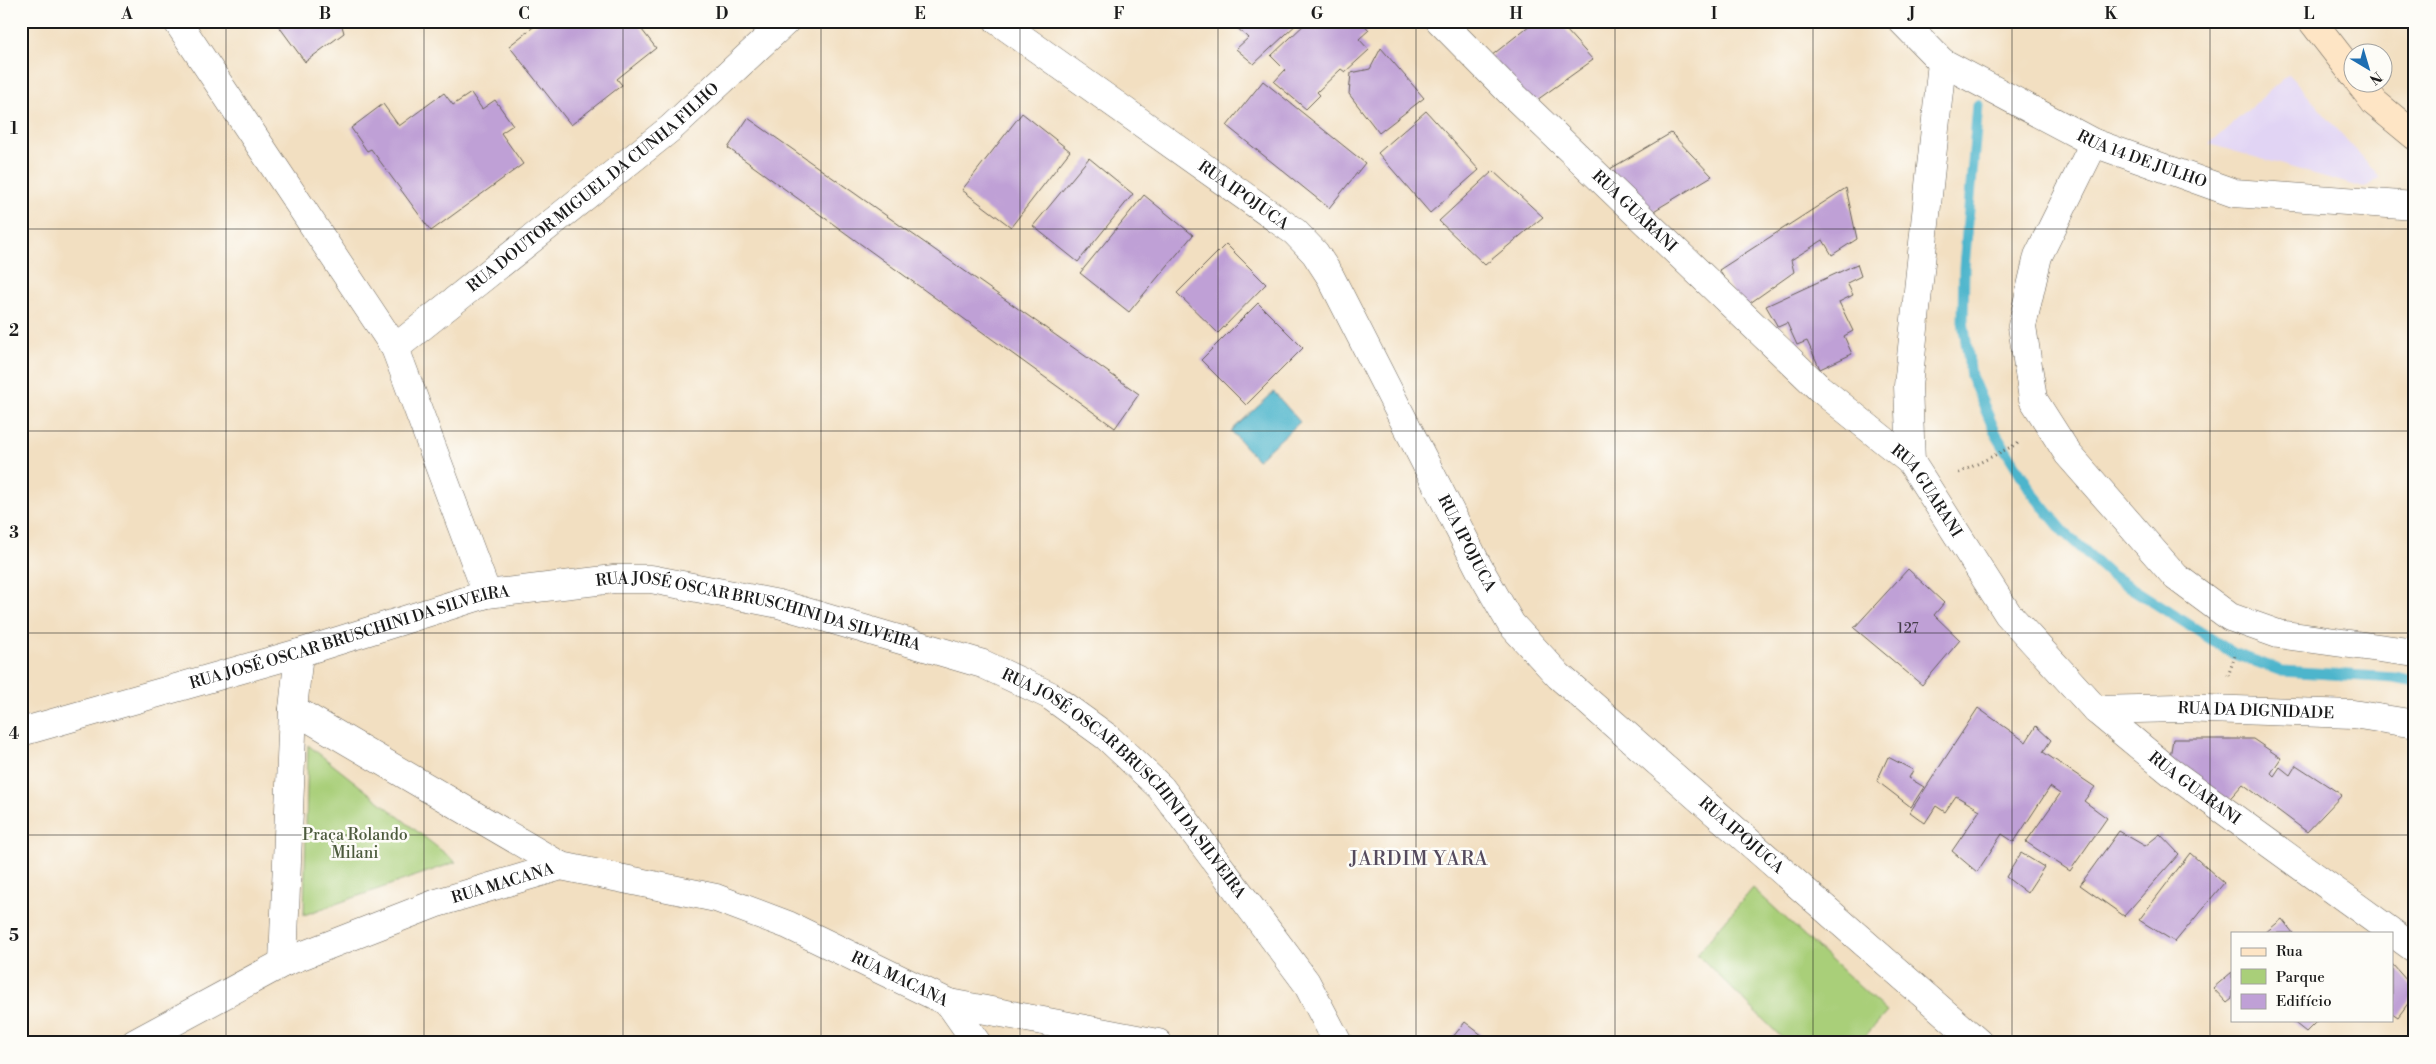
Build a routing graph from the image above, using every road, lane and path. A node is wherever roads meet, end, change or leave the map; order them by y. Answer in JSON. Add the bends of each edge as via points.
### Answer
{"nodes":[{"id":1,"x":177,"y":21,"type":"edge"},
{"id":2,"x":786,"y":21,"type":"edge"},
{"id":3,"x":998,"y":21,"type":"edge"},
{"id":4,"x":1440,"y":21,"type":"edge"},
{"id":5,"x":1902,"y":21,"type":"edge"},
{"id":6,"x":2312,"y":21,"type":"edge"},
{"id":7,"x":1942,"y":62,"type":"junction"},
{"id":8,"x":2344,"y":62,"type":"edge"},
{"id":9,"x":2367,"y":92,"type":"edge"},
{"id":10,"x":2415,"y":136,"type":"edge"},
{"id":11,"x":2094,"y":143,"type":"junction"},
{"id":12,"x":2415,"y":206,"type":"edge"},
{"id":13,"x":395,"y":348,"type":"junction"},
{"id":14,"x":2024,"y":441,"type":"dead end"},
{"id":15,"x":1993,"y":455,"type":"dead end"},
{"id":16,"x":1911,"y":462,"type":"junction"},
{"id":17,"x":488,"y":594,"type":"junction"},
{"id":18,"x":299,"y":653,"type":"junction"},
{"id":19,"x":2415,"y":653,"type":"edge"},
{"id":20,"x":294,"y":709,"type":"junction"},
{"id":21,"x":2096,"y":710,"type":"junction"},
{"id":22,"x":2415,"y":724,"type":"edge"},
{"id":23,"x":21,"y":732,"type":"edge"},
{"id":24,"x":561,"y":866,"type":"junction"},
{"id":25,"x":2392,"y":932,"type":"edge"},
{"id":26,"x":2394,"y":934,"type":"edge"},
{"id":27,"x":2415,"y":949,"type":"edge"},
{"id":28,"x":283,"y":963,"type":"junction"},
{"id":29,"x":949,"y":1002,"type":"junction"},
{"id":30,"x":135,"y":1043,"type":"edge"},
{"id":31,"x":976,"y":1043,"type":"edge"},
{"id":32,"x":1158,"y":1043,"type":"edge"},
{"id":33,"x":1338,"y":1043,"type":"edge"},
{"id":34,"x":1979,"y":1043,"type":"edge"}],
"edges":[{"from":1,"to":13,"type":"street"},
{"from":2,"to":13,"type":"street","name":"RUA DOUTOR MIGUEL DA CUNHA FILHO","via":[[671,128]]},
{"from":3,"to":34,"type":"street","name":"RUA IPOJUCA","via":[[1295,232],[1315,253],[1330,276],[1479,568],[1511,624],[1559,676]]},
{"from":4,"to":16,"type":"street","name":"RUA GUARANI","via":[[1819,388]]},
{"from":5,"to":7,"type":"street","name":"RUA 14 DE JULHO"},
{"from":6,"to":8,"type":"main road"},
{"from":7,"to":11,"type":"street","name":"RUA 14 DE JULHO"},
{"from":7,"to":16,"type":"street","via":[[1908,386]]},
{"from":9,"to":10,"type":"main road"},
{"from":11,"to":12,"type":"street","name":"RUA 14 DE JULHO","via":[[2234,193]]},
{"from":11,"to":19,"type":"street","via":[[2038,256],[2022,326],[2033,399],[2068,454],[2176,577],[2230,617],[2278,634]]},
{"from":13,"to":17,"type":"street"},
{"from":14,"to":15,"type":"path"},
{"from":16,"to":21,"type":"street","name":"RUA GUARANI","via":[[2008,614]]},
{"from":17,"to":18,"type":"street","name":"RUA JOSÉ OSCAR BRUSCHINI DA SILVEIRA"},
{"from":17,"to":33,"type":"street","name":"RUA JOSÉ OSCAR BRUSCHINI DA SILVEIRA","via":[[614,579],[650,579],[778,604],[912,642],[983,664],[1049,695],[1107,738],[1161,788],[1306,982]]},
{"from":18,"to":20,"type":"street"},
{"from":18,"to":23,"type":"street","name":"RUA JOSÉ OSCAR BRUSCHINI DA SILVEIRA"},
{"from":20,"to":24,"type":"street"},
{"from":20,"to":28,"type":"street"},
{"from":21,"to":22,"type":"street","name":"RUA DA DIGNIDADE","via":[[2179,708],[2353,714]]},
{"from":21,"to":25,"type":"street","name":"RUA GUARANI","via":[[2171,772]]},
{"from":24,"to":28,"type":"street","name":"RUA MACANA","via":[[437,903]]},
{"from":24,"to":29,"type":"street","name":"RUA MACANA","via":[[716,898],[788,925]]},
{"from":26,"to":27,"type":"street","name":"RUA GUARANI"},
{"from":28,"to":30,"type":"street","name":"RUA MACANA"},
{"from":29,"to":31,"type":"street","name":"RUA MACANA"},
{"from":29,"to":32,"type":"street"}]}
